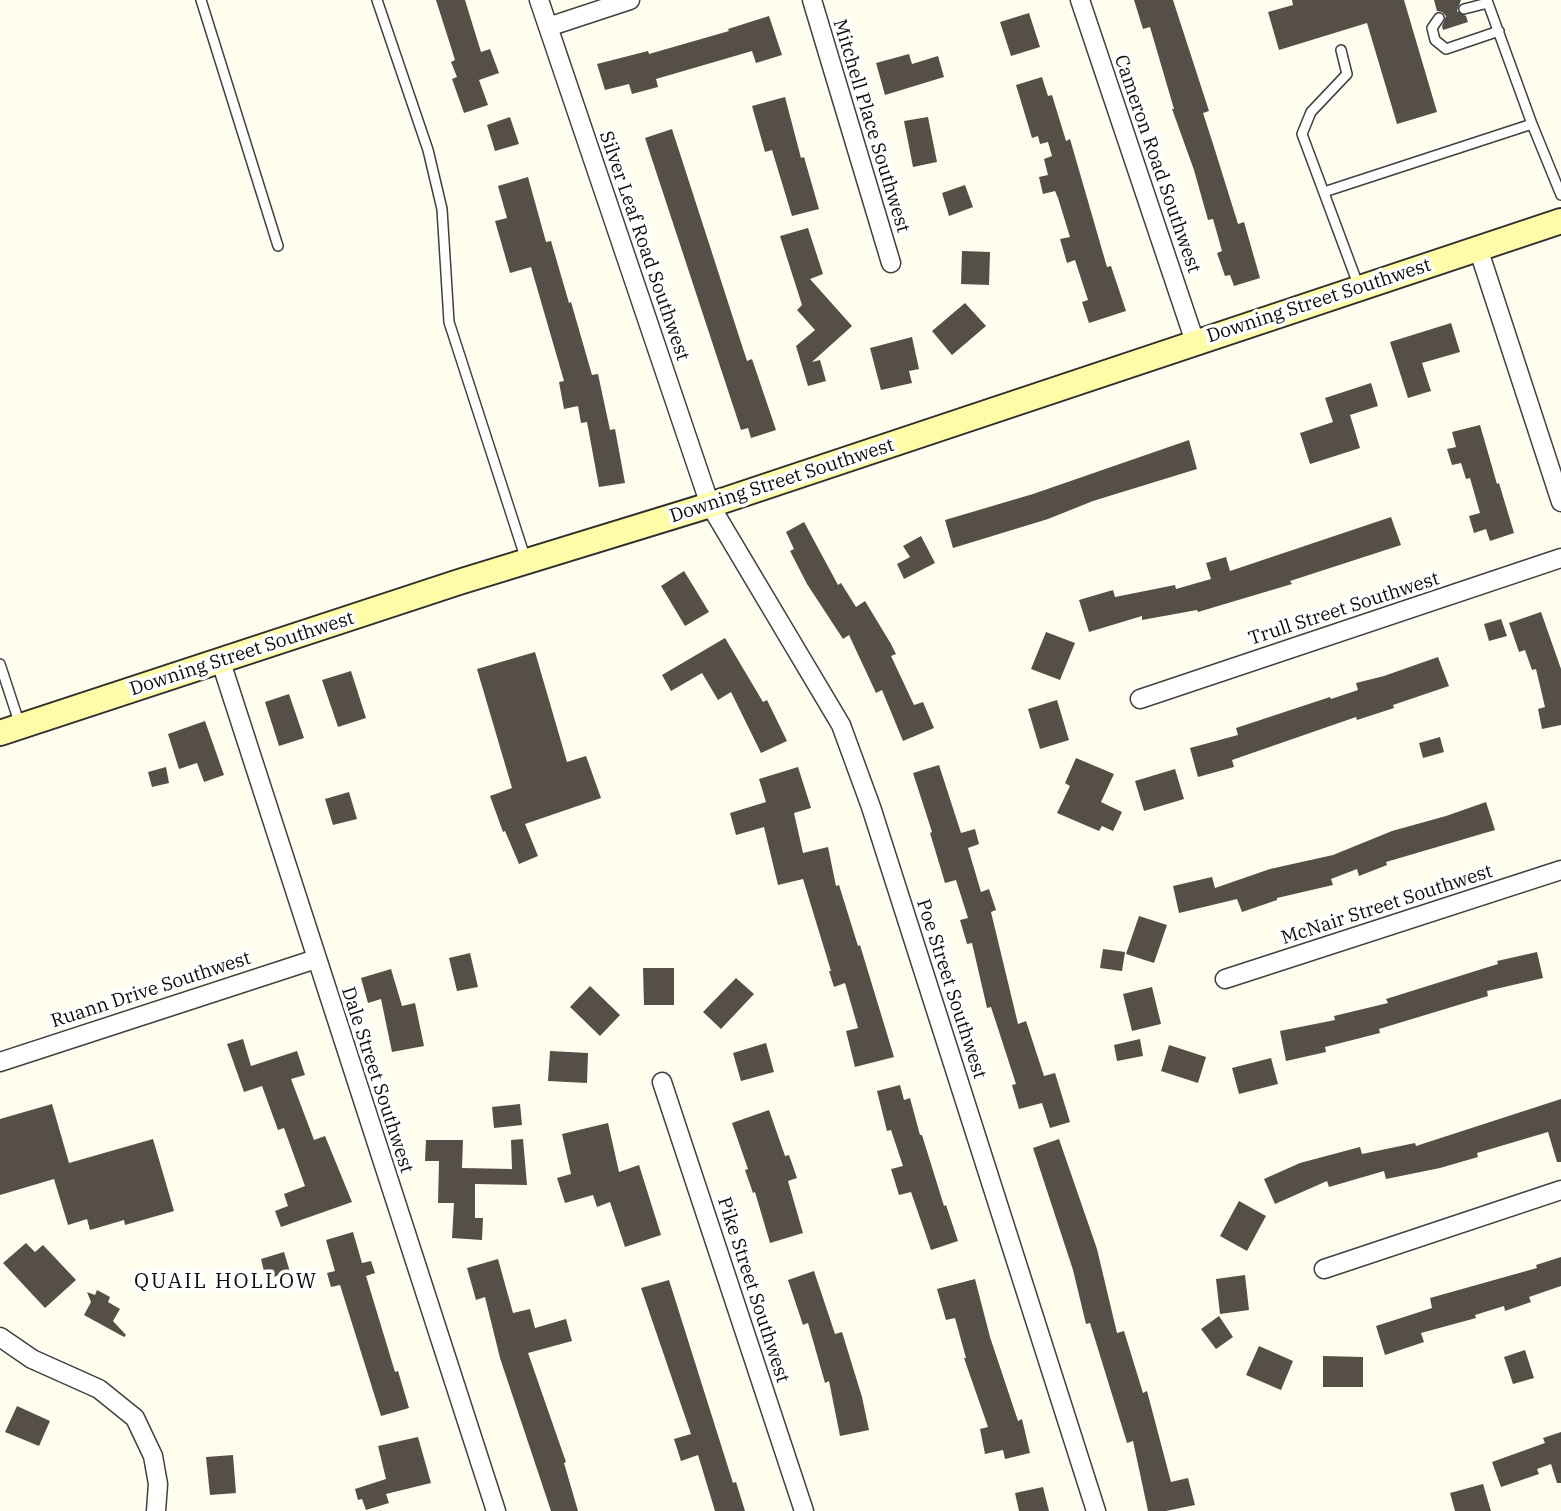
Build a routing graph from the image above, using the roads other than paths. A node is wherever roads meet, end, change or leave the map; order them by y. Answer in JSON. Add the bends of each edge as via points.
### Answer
{"nodes":[{"id":1,"x":201,"y":0,"type":"edge"},
{"id":2,"x":377,"y":0,"type":"edge"},
{"id":3,"x":539,"y":0,"type":"edge"},
{"id":4,"x":630,"y":0,"type":"edge"},
{"id":5,"x":812,"y":0,"type":"edge"},
{"id":6,"x":1080,"y":0,"type":"edge"},
{"id":7,"x":1464,"y":9,"type":"dead end"},
{"id":8,"x":1439,"y":18,"type":"dead end"},
{"id":9,"x":548,"y":27,"type":"junction"},
{"id":10,"x":1499,"y":31,"type":"junction"},
{"id":11,"x":1341,"y":50,"type":"dead end"},
{"id":12,"x":1532,"y":124,"type":"junction"},
{"id":13,"x":1324,"y":192,"type":"junction"},
{"id":14,"x":1561,"y":195,"type":"edge"},
{"id":15,"x":1561,"y":220,"type":"edge"},
{"id":16,"x":278,"y":246,"type":"dead end"},
{"id":17,"x":1478,"y":248,"type":"junction"},
{"id":18,"x":891,"y":263,"type":"dead end"},
{"id":19,"x":1359,"y":287,"type":"junction"},
{"id":20,"x":1195,"y":342,"type":"junction"},
{"id":21,"x":1561,"y":502,"type":"edge"},
{"id":22,"x":710,"y":505,"type":"junction"},
{"id":23,"x":1561,"y":558,"type":"edge"},
{"id":24,"x":526,"y":562,"type":"junction"},
{"id":25,"x":221,"y":662,"type":"junction"},
{"id":26,"x":0,"y":664,"type":"edge"},
{"id":27,"x":1140,"y":699,"type":"dead end"},
{"id":28,"x":10,"y":729,"type":"edge"},
{"id":29,"x":1561,"y":870,"type":"edge"},
{"id":30,"x":316,"y":958,"type":"junction"},
{"id":31,"x":1225,"y":979,"type":"dead end"},
{"id":32,"x":0,"y":1062,"type":"edge"},
{"id":33,"x":662,"y":1082,"type":"dead end"},
{"id":34,"x":1561,"y":1190,"type":"edge"},
{"id":35,"x":1324,"y":1269,"type":"dead end"},
{"id":36,"x":0,"y":1337,"type":"edge"},
{"id":37,"x":156,"y":1511,"type":"edge"},
{"id":38,"x":496,"y":1511,"type":"edge"},
{"id":39,"x":804,"y":1511,"type":"edge"},
{"id":40,"x":1096,"y":1511,"type":"edge"}],
"edges":[{"from":1,"to":16,"type":"lane"},
{"from":2,"to":24,"type":"lane","via":[[428,150],[442,209],[449,323]]},
{"from":3,"to":9,"type":"street","name":"Silver Leaf Road Southwest"},
{"from":4,"to":9,"type":"street"},
{"from":5,"to":18,"type":"street","name":"Mitchell Place Southwest"},
{"from":6,"to":20,"type":"street","name":"Cameron Road Southwest"},
{"from":7,"to":10,"type":"lane","via":[[1488,4]]},
{"from":8,"to":10,"type":"lane","via":[[1432,28],[1435,40],[1446,49]]},
{"from":9,"to":22,"type":"street","name":"Silver Leaf Road Southwest"},
{"from":10,"to":12,"type":"lane"},
{"from":11,"to":13,"type":"lane","via":[[1347,74],[1311,112],[1302,134]]},
{"from":12,"to":13,"type":"lane"},
{"from":12,"to":14,"type":"lane"},
{"from":13,"to":19,"type":"lane"},
{"from":15,"to":17,"type":"street","name":"Downing Street Southwest"},
{"from":17,"to":19,"type":"street","name":"Downing Street Southwest"},
{"from":17,"to":21,"type":"street"},
{"from":19,"to":20,"type":"street","name":"Downing Street Southwest"},
{"from":20,"to":22,"type":"street","name":"Downing Street Southwest"},
{"from":22,"to":24,"type":"street","name":"Downing Street Southwest"},
{"from":22,"to":40,"type":"street","name":"Poe Street Southwest","via":[[841,726]]},
{"from":23,"to":27,"type":"street","name":"Trull Street Southwest"},
{"from":24,"to":25,"type":"street","name":"Downing Street Southwest"},
{"from":25,"to":28,"type":"street","name":"Downing Street Southwest"},
{"from":25,"to":30,"type":"street","name":"Dale Street Southwest"},
{"from":26,"to":28,"type":"lane"},
{"from":29,"to":31,"type":"street","name":"McNair Street Southwest"},
{"from":30,"to":32,"type":"street","name":"Ruann Drive Southwest"},
{"from":30,"to":38,"type":"street","name":"Dale Street Southwest"},
{"from":33,"to":39,"type":"street","name":"Pike Street Southwest"},
{"from":34,"to":35,"type":"street"},
{"from":36,"to":37,"type":"street","via":[[32,1359],[99,1389],[135,1418],[153,1455]]}]}
